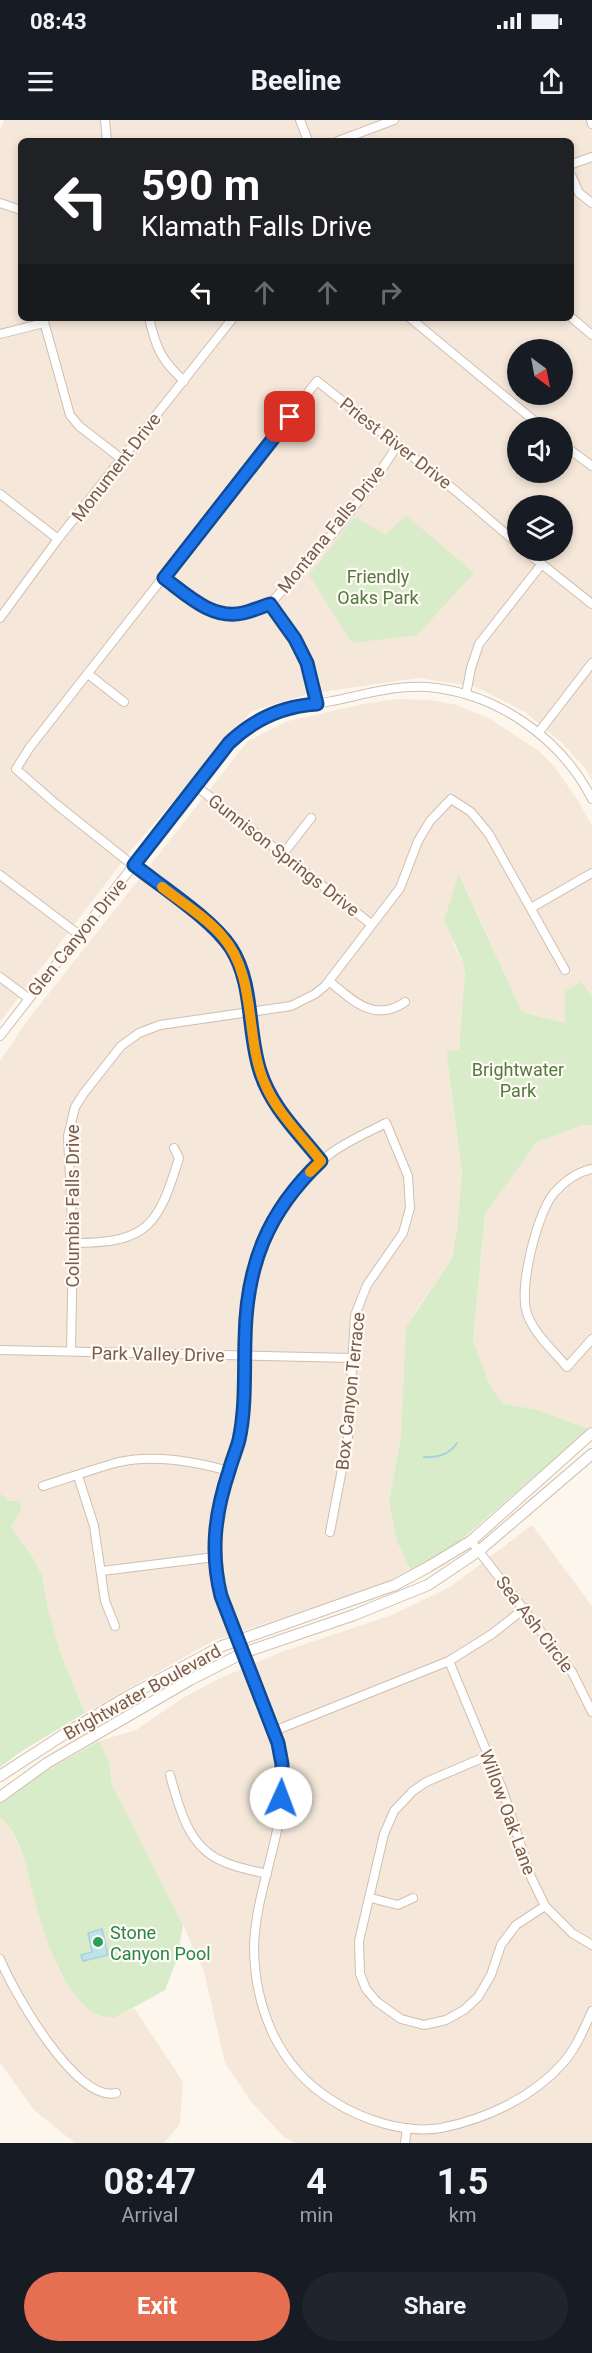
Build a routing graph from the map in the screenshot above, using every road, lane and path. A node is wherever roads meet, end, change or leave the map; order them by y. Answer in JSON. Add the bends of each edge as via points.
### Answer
{"nodes":[{"id":1,"x":105,"y":120,"type":"edge"},
{"id":2,"x":300,"y":120,"type":"edge"},
{"id":3,"x":394,"y":120,"type":"edge"},
{"id":4,"x":107,"y":138,"type":"edge"},
{"id":5,"x":307,"y":138,"type":"edge"},
{"id":6,"x":346,"y":138,"type":"edge"},
{"id":7,"x":592,"y":157,"type":"edge"},
{"id":8,"x":574,"y":163,"type":"edge"},
{"id":9,"x":574,"y":182,"type":"edge"},
{"id":10,"x":0,"y":203,"type":"edge"},
{"id":11,"x":592,"y":203,"type":"edge"},
{"id":12,"x":18,"y":209,"type":"edge"},
{"id":13,"x":574,"y":320,"type":"edge"},
{"id":14,"x":41,"y":321,"type":"edge"},
{"id":15,"x":44,"y":321,"type":"edge"},
{"id":16,"x":149,"y":321,"type":"edge"},
{"id":17,"x":231,"y":321,"type":"edge"},
{"id":18,"x":414,"y":321,"type":"edge"},
{"id":19,"x":0,"y":334,"type":"edge"},
{"id":20,"x":592,"y":335,"type":"edge"},
{"id":21,"x":184,"y":381,"type":"junction"},
{"id":22,"x":530,"y":417,"type":"edge"},
{"id":23,"x":397,"y":446,"type":"junction"},
{"id":24,"x":573,"y":452,"type":"edge"},
{"id":25,"x":123,"y":460,"type":"junction"},
{"id":26,"x":592,"y":466,"type":"edge"},
{"id":27,"x":0,"y":494,"type":"edge"},
{"id":28,"x":507,"y":534,"type":"edge"},
{"id":29,"x":58,"y":539,"type":"junction"},
{"id":30,"x":536,"y":561,"type":"edge"},
{"id":31,"x":541,"y":565,"type":"junction"},
{"id":32,"x":164,"y":578,"type":"junction"},
{"id":33,"x":270,"y":604,"type":"junction"},
{"id":34,"x":592,"y":604,"type":"edge"},
{"id":35,"x":0,"y":618,"type":"edge"},
{"id":36,"x":592,"y":663,"type":"edge"},
{"id":37,"x":88,"y":674,"type":"junction"},
{"id":38,"x":466,"y":694,"type":"junction"},
{"id":39,"x":124,"y":702,"type":"dead end"},
{"id":40,"x":317,"y":704,"type":"junction"},
{"id":41,"x":539,"y":732,"type":"junction"},
{"id":42,"x":196,"y":786,"type":"junction"},
{"id":43,"x":589,"y":786,"type":"edge"},
{"id":44,"x":592,"y":799,"type":"edge"},
{"id":45,"x":311,"y":818,"type":"dead end"},
{"id":46,"x":283,"y":854,"type":"junction"},
{"id":47,"x":134,"y":865,"type":"junction"},
{"id":48,"x":592,"y":873,"type":"edge"},
{"id":49,"x":0,"y":875,"type":"edge"},
{"id":50,"x":531,"y":908,"type":"junction"},
{"id":51,"x":371,"y":924,"type":"junction"},
{"id":52,"x":78,"y":934,"type":"junction"},
{"id":53,"x":566,"y":970,"type":"dead end"},
{"id":54,"x":0,"y":977,"type":"edge"},
{"id":55,"x":330,"y":981,"type":"junction"},
{"id":56,"x":28,"y":998,"type":"junction"},
{"id":57,"x":405,"y":1002,"type":"dead end"},
{"id":58,"x":249,"y":1012,"type":"junction"},
{"id":59,"x":0,"y":1036,"type":"edge"},
{"id":60,"x":174,"y":1148,"type":"dead end"},
{"id":61,"x":321,"y":1161,"type":"junction"},
{"id":62,"x":592,"y":1169,"type":"edge"},
{"id":63,"x":73,"y":1243,"type":"junction"},
{"id":64,"x":592,"y":1340,"type":"edge"},
{"id":65,"x":0,"y":1350,"type":"edge"},
{"id":66,"x":71,"y":1351,"type":"junction"},
{"id":67,"x":244,"y":1356,"type":"junction"},
{"id":68,"x":352,"y":1358,"type":"junction"},
{"id":69,"x":592,"y":1433,"type":"edge"},
{"id":70,"x":592,"y":1454,"type":"edge"},
{"id":71,"x":228,"y":1471,"type":"junction"},
{"id":72,"x":78,"y":1476,"type":"junction"},
{"id":73,"x":43,"y":1486,"type":"dead end"},
{"id":74,"x":330,"y":1532,"type":"dead end"},
{"id":75,"x":471,"y":1541,"type":"junction"},
{"id":76,"x":480,"y":1550,"type":"junction"},
{"id":77,"x":215,"y":1557,"type":"junction"},
{"id":78,"x":102,"y":1571,"type":"junction"},
{"id":79,"x":525,"y":1608,"type":"junction"},
{"id":80,"x":116,"y":1626,"type":"dead end"},
{"id":81,"x":237,"y":1641,"type":"junction"},
{"id":82,"x":243,"y":1653,"type":"junction"},
{"id":83,"x":449,"y":1661,"type":"junction"},
{"id":84,"x":592,"y":1712,"type":"edge"},
{"id":85,"x":274,"y":1731,"type":"junction"},
{"id":86,"x":487,"y":1756,"type":"junction"},
{"id":87,"x":170,"y":1775,"type":"dead end"},
{"id":88,"x":0,"y":1776,"type":"edge"},
{"id":89,"x":0,"y":1797,"type":"edge"},
{"id":90,"x":267,"y":1874,"type":"junction"},
{"id":91,"x":370,"y":1898,"type":"junction"},
{"id":92,"x":413,"y":1898,"type":"dead end"},
{"id":93,"x":545,"y":1906,"type":"junction"},
{"id":94,"x":592,"y":1945,"type":"edge"},
{"id":95,"x":0,"y":1959,"type":"edge"},
{"id":96,"x":592,"y":2012,"type":"edge"},
{"id":97,"x":116,"y":2093,"type":"dead end"},
{"id":98,"x":407,"y":2128,"type":"junction"},
{"id":99,"x":405,"y":2143,"type":"edge"}],
"edges":[{"from":1,"to":4,"type":"street"},
{"from":2,"to":5,"type":"street"},
{"from":3,"to":6,"type":"street"},
{"from":7,"to":8,"type":"street"},
{"from":9,"to":11,"type":"street","via":[[579,193]]},
{"from":10,"to":12,"type":"street"},
{"from":13,"to":20,"type":"street"},
{"from":14,"to":19,"type":"street"},
{"from":15,"to":25,"type":"street","via":[[70,415]]},
{"from":16,"to":21,"type":"street","via":[[159,354]]},
{"from":17,"to":21,"type":"street","name":"Monument Drive"},
{"from":18,"to":22,"type":"street"},
{"from":21,"to":25,"type":"street","name":"Monument Drive"},
{"from":23,"to":28,"type":"street","name":"Priest River Drive"},
{"from":23,"to":32,"type":"street","name":"Priest River Drive","via":[[317,381]]},
{"from":23,"to":33,"type":"street","name":"Montana Falls Drive","via":[[335,531]]},
{"from":24,"to":26,"type":"street"},
{"from":25,"to":29,"type":"street","name":"Monument Drive"},
{"from":27,"to":29,"type":"street"},
{"from":29,"to":35,"type":"street","name":"Monument Drive"},
{"from":30,"to":31,"type":"street"},
{"from":31,"to":34,"type":"street"},
{"from":31,"to":38,"type":"street","via":[[479,644]]},
{"from":32,"to":33,"type":"street","name":"Montana Falls Drive","via":[[220,613],[242,613]]},
{"from":32,"to":37,"type":"street","name":"Priest River Drive"},
{"from":33,"to":40,"type":"street","via":[[307,663]]},
{"from":36,"to":41,"type":"street"},
{"from":37,"to":39,"type":"street"},
{"from":37,"to":47,"type":"street","name":"Priest River Drive","via":[[16,769]]},
{"from":38,"to":40,"type":"street","name":"Glen Canyon Drive","via":[[426,687],[390,689]]},
{"from":38,"to":41,"type":"street","name":"Glen Canyon Drive"},
{"from":40,"to":42,"type":"street","name":"Glen Canyon Drive","via":[[289,707],[249,726],[229,743]]},
{"from":41,"to":43,"type":"street","name":"Glen Canyon Drive"},
{"from":42,"to":46,"type":"street","name":"Gunnison Springs Drive"},
{"from":42,"to":47,"type":"street","name":"Glen Canyon Drive"},
{"from":43,"to":44,"type":"street","name":"Glen Canyon Drive"},
{"from":45,"to":46,"type":"street"},
{"from":46,"to":51,"type":"street","name":"Gunnison Springs Drive"},
{"from":47,"to":52,"type":"street","name":"Glen Canyon Drive"},
{"from":47,"to":58,"type":"street","via":[[223,937],[242,969]]},
{"from":48,"to":50,"type":"street"},
{"from":49,"to":52,"type":"street"},
{"from":50,"to":51,"type":"street","name":"Columbia Falls Drive","via":[[489,834],[471,812],[451,799],[430,821],[400,888]]},
{"from":50,"to":53,"type":"street","name":"Columbia Falls Drive"},
{"from":51,"to":55,"type":"street","name":"Columbia Falls Drive"},
{"from":52,"to":56,"type":"street","name":"Glen Canyon Drive"},
{"from":54,"to":56,"type":"street"},
{"from":55,"to":57,"type":"street","via":[[349,998],[374,1010],[390,1011]]},
{"from":55,"to":58,"type":"street","name":"Columbia Falls Drive","via":[[296,1004]]},
{"from":56,"to":59,"type":"street","name":"Glen Canyon Drive"},
{"from":58,"to":61,"type":"street","via":[[256,1058],[266,1087]]},
{"from":58,"to":63,"type":"street","name":"Columbia Falls Drive","via":[[160,1025],[139,1033],[121,1046],[84,1093],[73,1113],[68,1136]]},
{"from":60,"to":63,"type":"street","via":[[179,1158],[167,1196],[144,1228],[125,1239]]},
{"from":61,"to":67,"type":"street","via":[[292,1191],[262,1242],[246,1305]]},
{"from":61,"to":68,"type":"street","name":"Box Canyon Terrace","via":[[344,1144],[386,1123],[408,1176],[410,1208],[403,1233],[359,1303]]},
{"from":62,"to":64,"type":"street","via":[[570,1178],[552,1194],[541,1217],[524,1295],[527,1315],[567,1367]]},
{"from":63,"to":66,"type":"street","name":"Columbia Falls Drive"},
{"from":65,"to":66,"type":"street","name":"Park Valley Drive"},
{"from":66,"to":67,"type":"street","name":"Park Valley Drive"},
{"from":67,"to":68,"type":"street","name":"Park Valley Drive"},
{"from":67,"to":71,"type":"street","via":[[239,1440]]},
{"from":68,"to":74,"type":"street","name":"Box Canyon Terrace","via":[[348,1438]]},
{"from":69,"to":75,"type":"street","name":"Brightwater Boulevard"},
{"from":70,"to":76,"type":"street","name":"Brightwater Boulevard"},
{"from":71,"to":72,"type":"street","via":[[185,1460],[141,1459],[118,1462]]},
{"from":71,"to":77,"type":"street","via":[[215,1524]]},
{"from":72,"to":73,"type":"street"},
{"from":72,"to":78,"type":"street","via":[[92,1517]]},
{"from":75,"to":76,"type":"street","name":"Sea Ash Circle"},
{"from":75,"to":81,"type":"street","name":"Brightwater Boulevard","via":[[395,1585]]},
{"from":76,"to":79,"type":"street","name":"Sea Ash Circle"},
{"from":76,"to":82,"type":"street","name":"Brightwater Boulevard","via":[[428,1586]]},
{"from":77,"to":78,"type":"street"},
{"from":77,"to":81,"type":"street","via":[[221,1596]]},
{"from":78,"to":80,"type":"street","via":[[105,1601]]},
{"from":79,"to":83,"type":"street"},
{"from":79,"to":84,"type":"street","name":"Sea Ash Circle","via":[[573,1672]]},
{"from":81,"to":82,"type":"street"},
{"from":81,"to":88,"type":"street","name":"Brightwater Boulevard","via":[[125,1698]]},
{"from":82,"to":85,"type":"street"},
{"from":82,"to":89,"type":"street","name":"Brightwater Boulevard","via":[[47,1763]]},
{"from":83,"to":85,"type":"street"},
{"from":83,"to":86,"type":"street","name":"Willow Oak Lane"},
{"from":85,"to":90,"type":"street","via":[[282,1779],[280,1818]]},
{"from":86,"to":91,"type":"street","via":[[426,1782],[394,1811],[384,1834]]},
{"from":86,"to":93,"type":"street","name":"Willow Oak Lane"},
{"from":87,"to":90,"type":"street","via":[[189,1830],[203,1849],[222,1861]]},
{"from":90,"to":98,"type":"street","via":[[254,1946],[261,2004],[276,2039],[300,2073],[324,2096],[381,2123]]},
{"from":91,"to":92,"type":"street","via":[[398,1905]]},
{"from":91,"to":93,"type":"street","via":[[359,1941],[360,1974],[366,1989],[401,2019],[424,2025],[447,2020],[478,1997],[501,1945],[516,1925]]},
{"from":93,"to":94,"type":"street","name":"Willow Oak Lane","via":[[572,1933]]},
{"from":95,"to":97,"type":"street","via":[[26,2011],[56,2052],[96,2091]]},
{"from":96,"to":98,"type":"street","via":[[564,2062],[513,2102],[470,2121],[438,2128]]},
{"from":98,"to":99,"type":"street"}]}
